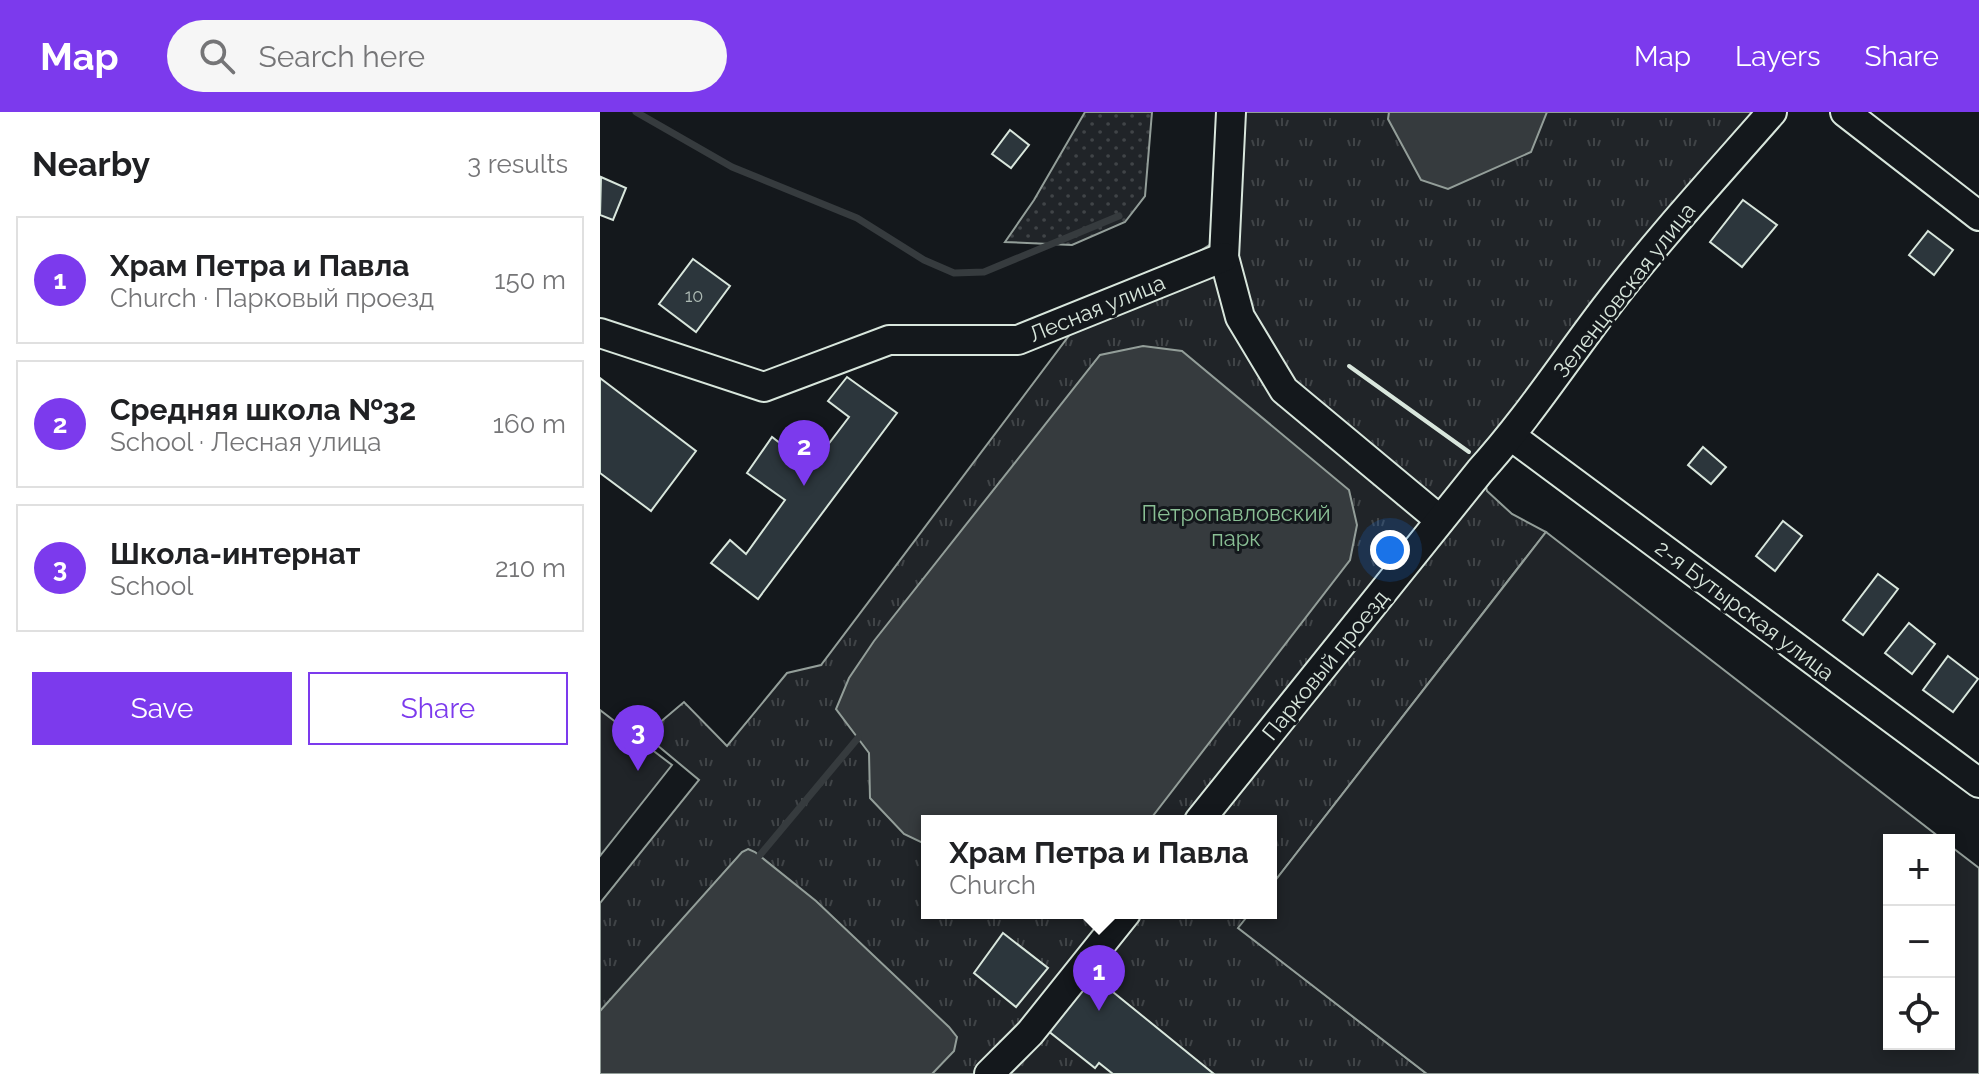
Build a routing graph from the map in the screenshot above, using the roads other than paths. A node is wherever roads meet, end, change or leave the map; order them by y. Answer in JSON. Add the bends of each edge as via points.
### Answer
{"nodes":[{"id":1,"x":1231,"y":112,"type":"edge"},
{"id":2,"x":1772,"y":112,"type":"edge"},
{"id":3,"x":1845,"y":112,"type":"edge"},
{"id":4,"x":1979,"y":216,"type":"edge"},
{"id":5,"x":1224,"y":246,"type":"junction"},
{"id":6,"x":600,"y":333,"type":"edge"},
{"id":7,"x":1511,"y":436,"type":"junction"},
{"id":8,"x":1480,"y":471,"type":"joint"},
{"id":9,"x":1440,"y":520,"type":"junction"},
{"id":10,"x":1979,"y":783,"type":"edge"},
{"id":11,"x":1204,"y":815,"type":"edge"},
{"id":12,"x":1121,"y":919,"type":"edge"},
{"id":13,"x":989,"y":1074,"type":"edge"}],
"edges":[{"from":1,"to":5,"type":"street"},
{"from":2,"to":7,"type":"street","name":"Зеленцовская улица","via":[[1607,306]]},
{"from":3,"to":4,"type":"street"},
{"from":5,"to":6,"type":"street","name":"Лесная улица","via":[[1018,340],[889,340],[764,387]]},
{"from":5,"to":9,"type":"street","via":[[1240,317],[1284,390]]},
{"from":7,"to":8,"type":"street","name":"Зеленцовская улица"},
{"from":7,"to":10,"type":"street","name":"2-я Бутырская улица"},
{"from":8,"to":9,"type":"street","name":"Парковый проезд"},
{"from":9,"to":11,"type":"street","name":"Парковый проезд"},
{"from":12,"to":13,"type":"street","via":[[1030,1033]]}]}
